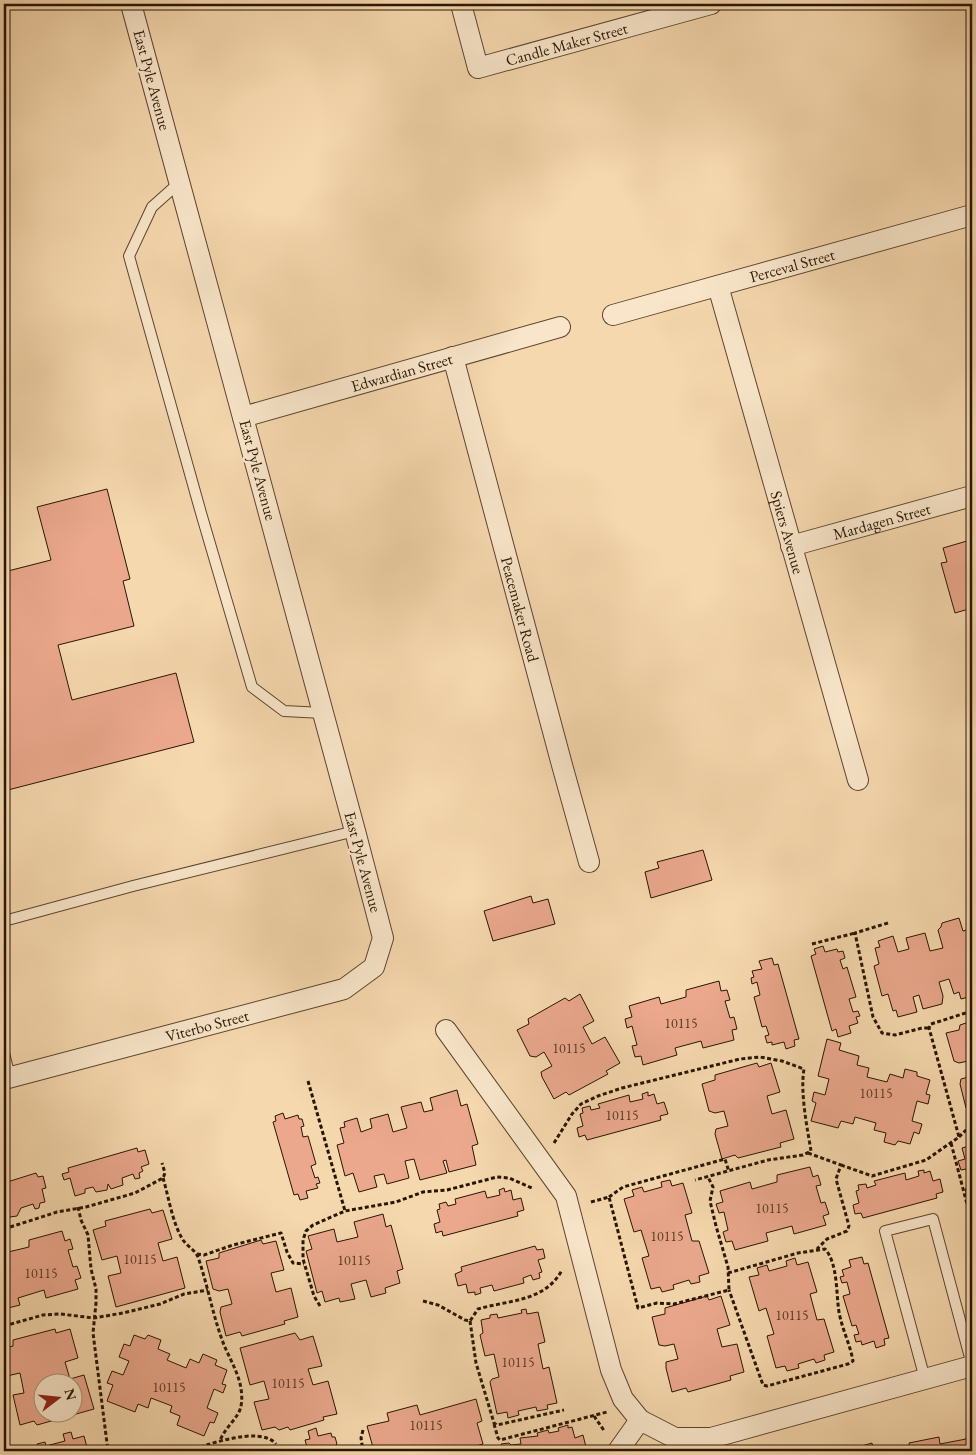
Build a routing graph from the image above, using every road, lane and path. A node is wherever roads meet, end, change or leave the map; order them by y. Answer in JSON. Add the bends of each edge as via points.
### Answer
{"nodes":[{"id":1,"x":131,"y":4,"type":"edge"},
{"id":2,"x":460,"y":4,"type":"edge"},
{"id":3,"x":711,"y":4,"type":"edge"},
{"id":4,"x":180,"y":182,"type":"junction"},
{"id":5,"x":972,"y":215,"type":"edge"},
{"id":6,"x":718,"y":286,"type":"junction"},
{"id":7,"x":613,"y":315,"type":"dead end"},
{"id":8,"x":560,"y":327,"type":"dead end"},
{"id":9,"x":453,"y":357,"type":"junction"},
{"id":10,"x":244,"y":417,"type":"junction"},
{"id":11,"x":972,"y":496,"type":"edge"},
{"id":12,"x":791,"y":546,"type":"junction"},
{"id":13,"x":323,"y":713,"type":"junction"},
{"id":14,"x":858,"y":780,"type":"dead end"},
{"id":15,"x":355,"y":831,"type":"junction"},
{"id":16,"x":589,"y":862,"type":"dead end"},
{"id":17,"x":4,"y":921,"type":"edge"},
{"id":18,"x":888,"y":923,"type":"dead end"},
{"id":19,"x":855,"y":933,"type":"junction"},
{"id":20,"x":382,"y":938,"type":"joint"},
{"id":21,"x":812,"y":944,"type":"dead end"},
{"id":22,"x":972,"y":1011,"type":"edge"},
{"id":23,"x":929,"y":1028,"type":"junction"},
{"id":24,"x":446,"y":1030,"type":"dead end"},
{"id":25,"x":4,"y":1053,"type":"edge"},
{"id":26,"x":7,"y":1078,"type":"edge"},
{"id":27,"x":308,"y":1080,"type":"dead end"},
{"id":28,"x":972,"y":1128,"type":"edge"},
{"id":29,"x":959,"y":1137,"type":"junction"},
{"id":30,"x":951,"y":1143,"type":"junction"},
{"id":31,"x":808,"y":1153,"type":"junction"},
{"id":32,"x":541,"y":1162,"type":"junction"},
{"id":33,"x":162,"y":1163,"type":"dead end"},
{"id":34,"x":841,"y":1165,"type":"junction"},
{"id":35,"x":729,"y":1172,"type":"junction"},
{"id":36,"x":708,"y":1177,"type":"junction"},
{"id":37,"x":163,"y":1178,"type":"junction"},
{"id":38,"x":695,"y":1180,"type":"dead end"},
{"id":39,"x":556,"y":1182,"type":"junction"},
{"id":40,"x":609,"y":1196,"type":"junction"},
{"id":41,"x":78,"y":1208,"type":"junction"},
{"id":42,"x":345,"y":1211,"type":"junction"},
{"id":43,"x":570,"y":1211,"type":"junction"},
{"id":44,"x":972,"y":1222,"type":"edge"},
{"id":45,"x":4,"y":1229,"type":"edge"},
{"id":46,"x":578,"y":1241,"type":"junction"},
{"id":47,"x":816,"y":1250,"type":"junction"},
{"id":48,"x":197,"y":1254,"type":"junction"},
{"id":49,"x":304,"y":1264,"type":"junction"},
{"id":50,"x":728,"y":1273,"type":"junction"},
{"id":51,"x":208,"y":1290,"type":"junction"},
{"id":52,"x":729,"y":1290,"type":"junction"},
{"id":53,"x":423,"y":1301,"type":"dead end"},
{"id":54,"x":320,"y":1306,"type":"dead end"},
{"id":55,"x":94,"y":1318,"type":"junction"},
{"id":56,"x":470,"y":1321,"type":"junction"},
{"id":57,"x":4,"y":1326,"type":"edge"},
{"id":58,"x":972,"y":1365,"type":"edge"},
{"id":59,"x":925,"y":1379,"type":"junction"},
{"id":60,"x":564,"y":1410,"type":"dead end"},
{"id":61,"x":634,"y":1412,"type":"junction"},
{"id":62,"x":494,"y":1423,"type":"junction"},
{"id":63,"x":363,"y":1430,"type":"dead end"},
{"id":64,"x":220,"y":1441,"type":"junction"},
{"id":65,"x":276,"y":1444,"type":"dead end"},
{"id":66,"x":108,"y":1451,"type":"edge"},
{"id":67,"x":188,"y":1451,"type":"edge"},
{"id":68,"x":364,"y":1451,"type":"edge"},
{"id":69,"x":618,"y":1451,"type":"edge"}],
"edges":[{"from":1,"to":4,"type":"street","name":"East Pyle Avenue"},
{"from":2,"to":3,"type":"street","name":"Candle Maker Street","via":[[478,68]]},
{"from":4,"to":10,"type":"street","name":"East Pyle Avenue"},
{"from":4,"to":13,"type":"lane","via":[[152,207],[129,256],[252,687],[284,711]]},
{"from":5,"to":6,"type":"street","name":"Perceval Street"},
{"from":6,"to":7,"type":"street","name":"Perceval Street"},
{"from":6,"to":12,"type":"street","name":"Spiers Avenue"},
{"from":8,"to":9,"type":"street","name":"Edwardian Street"},
{"from":9,"to":10,"type":"street","name":"Edwardian Street"},
{"from":9,"to":16,"type":"street","name":"Peacemaker Road"},
{"from":10,"to":13,"type":"street","name":"East Pyle Avenue"},
{"from":11,"to":12,"type":"street","name":"Mardagen Street"},
{"from":12,"to":14,"type":"street","name":"Spiers Avenue"},
{"from":13,"to":15,"type":"street","name":"East Pyle Avenue"},
{"from":15,"to":17,"type":"lane"},
{"from":15,"to":20,"type":"street","name":"East Pyle Avenue"},
{"from":18,"to":19,"type":"path"},
{"from":19,"to":21,"type":"path"},
{"from":19,"to":23,"type":"path","via":[[873,1018],[882,1033],[896,1036]]},
{"from":20,"to":26,"type":"street","name":"Viterbo Street","via":[[374,967],[344,989]]},
{"from":22,"to":23,"type":"path","via":[[930,1024]]},
{"from":23,"to":29,"type":"path"},
{"from":24,"to":32,"type":"street"},
{"from":25,"to":26,"type":"lane"},
{"from":27,"to":42,"type":"path"},
{"from":28,"to":29,"type":"path"},
{"from":29,"to":30,"type":"path"},
{"from":30,"to":34,"type":"path","via":[[926,1160],[872,1176]]},
{"from":30,"to":44,"type":"path"},
{"from":31,"to":32,"type":"path","via":[[811,1150],[803,1100],[804,1069],[760,1057],[622,1088],[580,1104]]},
{"from":31,"to":34,"type":"path"},
{"from":31,"to":35,"type":"path","via":[[768,1160]]},
{"from":32,"to":39,"type":"street"},
{"from":33,"to":37,"type":"path"},
{"from":34,"to":47,"type":"path","via":[[836,1180],[849,1226],[847,1231],[827,1239]]},
{"from":35,"to":36,"type":"path"},
{"from":35,"to":40,"type":"path","via":[[725,1160],[623,1187]]},
{"from":36,"to":38,"type":"path"},
{"from":36,"to":50,"type":"path","via":[[713,1186],[710,1201]]},
{"from":37,"to":41,"type":"path","via":[[135,1193]]},
{"from":37,"to":48,"type":"path","via":[[174,1220],[184,1240]]},
{"from":39,"to":42,"type":"path","via":[[537,1190],[497,1176],[447,1190],[423,1192],[396,1202]]},
{"from":39,"to":43,"type":"street","via":[[566,1196]]},
{"from":40,"to":43,"type":"path"},
{"from":40,"to":52,"type":"path","via":[[638,1308],[657,1303],[674,1304]]},
{"from":41,"to":45,"type":"path"},
{"from":41,"to":55,"type":"path","via":[[90,1245],[96,1289]]},
{"from":42,"to":49,"type":"path","via":[[306,1231]]},
{"from":43,"to":46,"type":"street"},
{"from":46,"to":56,"type":"path","via":[[558,1278],[543,1292],[514,1302],[478,1308]]},
{"from":46,"to":61,"type":"street","via":[[611,1370],[623,1399]]},
{"from":47,"to":50,"type":"path"},
{"from":47,"to":52,"type":"path","via":[[825,1249],[829,1254],[839,1313],[852,1354],[853,1361],[848,1364],[763,1385]]},
{"from":48,"to":49,"type":"path","via":[[204,1255],[281,1233],[293,1263]]},
{"from":48,"to":51,"type":"path"},
{"from":49,"to":54,"type":"path"},
{"from":50,"to":52,"type":"path"},
{"from":51,"to":55,"type":"path"},
{"from":51,"to":64,"type":"path","via":[[224,1345],[236,1367],[242,1398],[241,1408],[225,1428]]},
{"from":53,"to":56,"type":"path"},
{"from":55,"to":57,"type":"path","via":[[43,1315]]},
{"from":55,"to":66,"type":"path","via":[[93,1333]]},
{"from":56,"to":62,"type":"path","via":[[476,1363]]},
{"from":58,"to":59,"type":"street"},
{"from":58,"to":59,"type":"lane","via":[[933,1218],[886,1231]]},
{"from":59,"to":61,"type":"street","via":[[711,1438],[675,1438]]},
{"from":60,"to":62,"type":"path","via":[[497,1426]]},
{"from":61,"to":62,"type":"path","via":[[594,1416],[500,1440]]},
{"from":61,"to":69,"type":"street"},
{"from":63,"to":68,"type":"path"},
{"from":64,"to":65,"type":"path","via":[[261,1437]]},
{"from":64,"to":67,"type":"path"}]}
